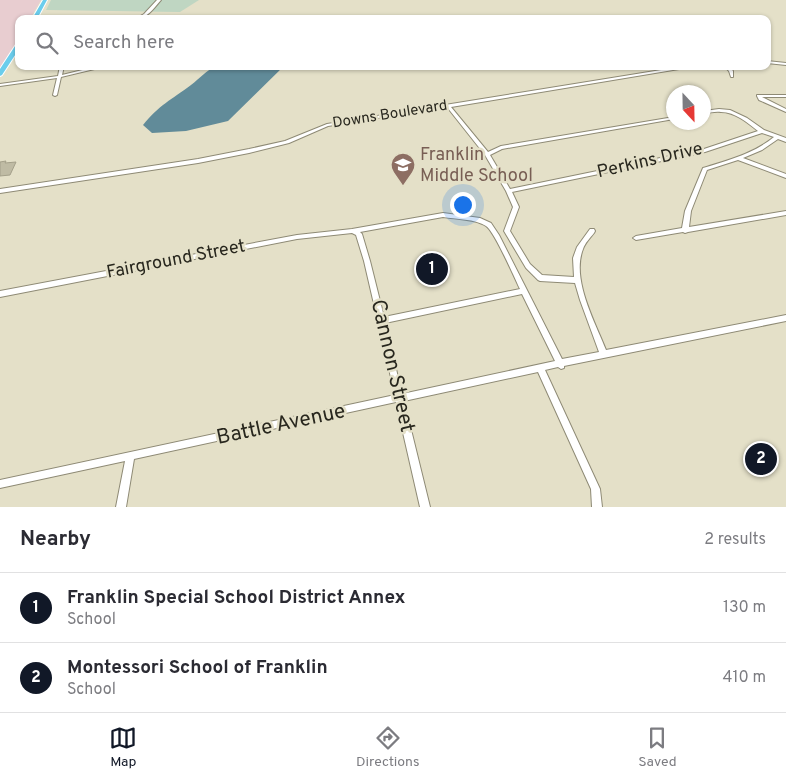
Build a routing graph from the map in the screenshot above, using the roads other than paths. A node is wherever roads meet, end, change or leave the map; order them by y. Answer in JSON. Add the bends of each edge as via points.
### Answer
{"nodes":[{"id":1,"x":46,"y":0,"type":"edge"},
{"id":2,"x":158,"y":0,"type":"edge"},
{"id":3,"x":37,"y":15,"type":"edge"},
{"id":4,"x":145,"y":15,"type":"edge"},
{"id":5,"x":15,"y":50,"type":"edge"},
{"id":6,"x":771,"y":62,"type":"edge"},
{"id":7,"x":786,"y":64,"type":"edge"},
{"id":8,"x":61,"y":70,"type":"edge"},
{"id":9,"x":89,"y":70,"type":"edge"},
{"id":10,"x":670,"y":70,"type":"edge"},
{"id":11,"x":730,"y":70,"type":"edge"},
{"id":12,"x":0,"y":74,"type":"edge"},
{"id":13,"x":732,"y":76,"type":"dead end"},
{"id":14,"x":58,"y":77,"type":"junction"},
{"id":15,"x":0,"y":85,"type":"edge"},
{"id":16,"x":55,"y":95,"type":"dead end"},
{"id":17,"x":771,"y":95,"type":"junction"},
{"id":18,"x":786,"y":96,"type":"edge"},
{"id":19,"x":448,"y":106,"type":"junction"},
{"id":20,"x":779,"y":108,"type":"junction"},
{"id":21,"x":711,"y":111,"type":"edge"},
{"id":22,"x":786,"y":111,"type":"edge"},
{"id":23,"x":666,"y":119,"type":"edge"},
{"id":24,"x":762,"y":131,"type":"junction"},
{"id":25,"x":777,"y":137,"type":"junction"},
{"id":26,"x":786,"y":140,"type":"edge"},
{"id":27,"x":487,"y":154,"type":"junction"},
{"id":28,"x":738,"y":158,"type":"junction"},
{"id":29,"x":786,"y":176,"type":"edge"},
{"id":30,"x":0,"y":191,"type":"edge"},
{"id":31,"x":509,"y":191,"type":"junction"},
{"id":32,"x":786,"y":213,"type":"edge"},
{"id":33,"x":352,"y":231,"type":"junction"},
{"id":34,"x":592,"y":231,"type":"dead end"},
{"id":35,"x":685,"y":231,"type":"junction"},
{"id":36,"x":636,"y":238,"type":"dead end"},
{"id":37,"x":577,"y":280,"type":"junction"},
{"id":38,"x":524,"y":291,"type":"junction"},
{"id":39,"x":0,"y":294,"type":"edge"},
{"id":40,"x":786,"y":318,"type":"edge"},
{"id":41,"x":381,"y":320,"type":"junction"},
{"id":42,"x":604,"y":354,"type":"junction"},
{"id":43,"x":561,"y":365,"type":"junction"},
{"id":44,"x":540,"y":369,"type":"junction"},
{"id":45,"x":398,"y":400,"type":"junction"},
{"id":46,"x":130,"y":458,"type":"junction"},
{"id":47,"x":0,"y":484,"type":"edge"},
{"id":48,"x":121,"y":507,"type":"edge"},
{"id":49,"x":425,"y":507,"type":"edge"},
{"id":50,"x":597,"y":507,"type":"edge"}],
"edges":[{"from":1,"to":3,"type":"main road"},
{"from":2,"to":4,"type":"street"},
{"from":5,"to":12,"type":"main road"},
{"from":6,"to":7,"type":"street"},
{"from":8,"to":14,"type":"street"},
{"from":9,"to":14,"type":"street"},
{"from":10,"to":19,"type":"street","name":"Downs Boulevard"},
{"from":11,"to":13,"type":"street"},
{"from":14,"to":15,"type":"street"},
{"from":14,"to":16,"type":"street"},
{"from":17,"to":18,"type":"street"},
{"from":17,"to":20,"type":"street"},
{"from":17,"to":20,"type":"street","via":[[759,96]]},
{"from":19,"to":27,"type":"street"},
{"from":19,"to":30,"type":"street","name":"Downs Boulevard","via":[[327,125],[287,142],[198,161]]},
{"from":20,"to":22,"type":"street"},
{"from":21,"to":24,"type":"street","via":[[728,112]]},
{"from":23,"to":27,"type":"street","via":[[501,148]]},
{"from":24,"to":25,"type":"street"},
{"from":24,"to":31,"type":"street","name":"Perkins Drive","via":[[705,150]]},
{"from":25,"to":26,"type":"street"},
{"from":25,"to":28,"type":"street","via":[[768,146]]},
{"from":27,"to":31,"type":"street"},
{"from":28,"to":29,"type":"street"},
{"from":28,"to":35,"type":"street","via":[[705,169],[688,211]]},
{"from":31,"to":37,"type":"street","via":[[516,207],[507,231],[528,266],[540,278]]},
{"from":32,"to":35,"type":"street"},
{"from":33,"to":38,"type":"street","via":[[443,215],[478,220],[489,225],[496,235]]},
{"from":33,"to":39,"type":"street","name":"Fairground Street","via":[[296,236]]},
{"from":33,"to":41,"type":"street","name":"Cannon Street","via":[[359,234]]},
{"from":34,"to":37,"type":"street","via":[[580,246]]},
{"from":35,"to":36,"type":"street"},
{"from":37,"to":42,"type":"street"},
{"from":38,"to":41,"type":"street"},
{"from":38,"to":43,"type":"street"},
{"from":40,"to":42,"type":"street","name":"Battle Avenue"},
{"from":41,"to":45,"type":"street","name":"Cannon Street"},
{"from":42,"to":43,"type":"street","name":"Battle Avenue"},
{"from":43,"to":44,"type":"street","name":"Battle Avenue"},
{"from":44,"to":45,"type":"street","name":"Battle Avenue"},
{"from":44,"to":50,"type":"street","via":[[594,489]]},
{"from":45,"to":46,"type":"street","name":"Battle Avenue"},
{"from":45,"to":49,"type":"street","name":"Cannon Street"},
{"from":46,"to":47,"type":"street","name":"Battle Avenue"},
{"from":46,"to":48,"type":"street"}]}
